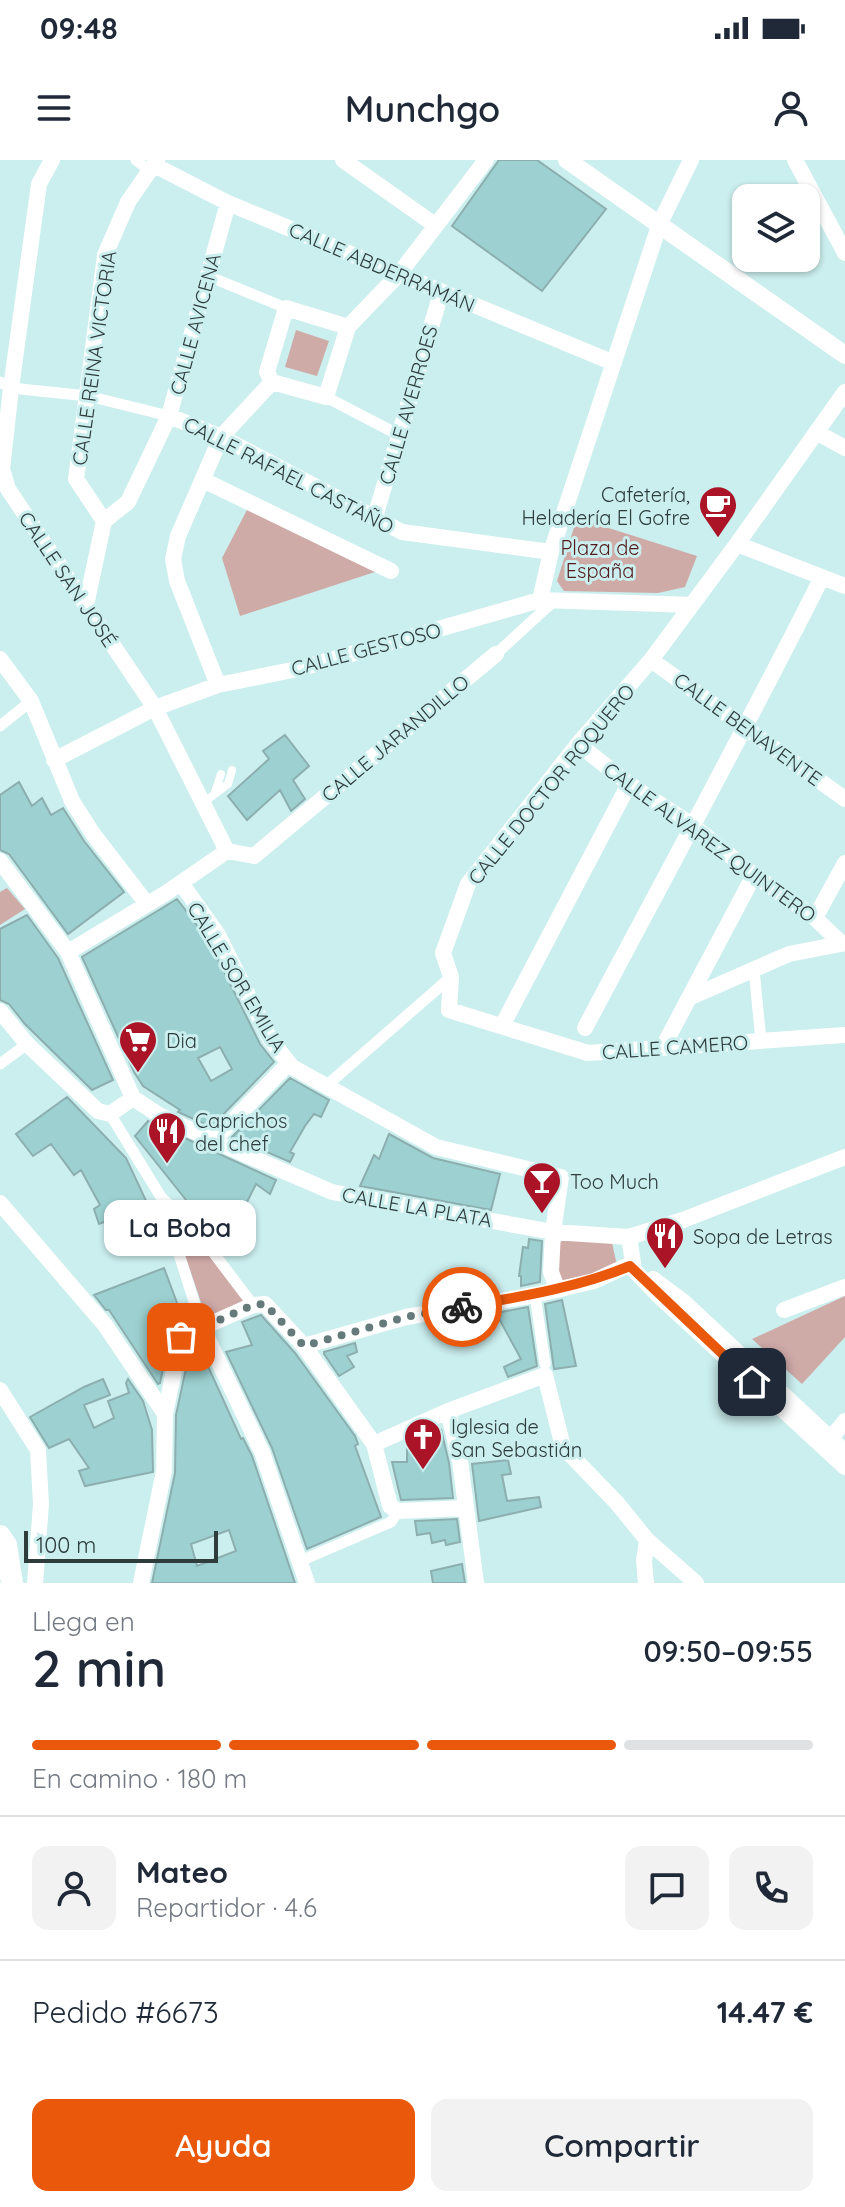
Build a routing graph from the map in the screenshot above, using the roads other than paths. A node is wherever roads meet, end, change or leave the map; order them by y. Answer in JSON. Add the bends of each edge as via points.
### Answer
{"nodes":[{"id":1,"x":52,"y":160,"type":"edge"},
{"id":2,"x":136,"y":160,"type":"edge"},
{"id":3,"x":343,"y":160,"type":"edge"},
{"id":4,"x":486,"y":160,"type":"edge"},
{"id":5,"x":567,"y":160,"type":"edge"},
{"id":6,"x":691,"y":160,"type":"edge"},
{"id":7,"x":795,"y":160,"type":"edge"},
{"id":8,"x":153,"y":165,"type":"edge"},
{"id":9,"x":228,"y":203,"type":"junction"},
{"id":10,"x":660,"y":223,"type":"junction"},
{"id":11,"x":435,"y":225,"type":"junction"},
{"id":12,"x":845,"y":253,"type":"edge"},
{"id":13,"x":399,"y":274,"type":"junction"},
{"id":14,"x":208,"y":276,"type":"junction"},
{"id":15,"x":441,"y":293,"type":"junction"},
{"id":16,"x":286,"y":308,"type":"junction"},
{"id":17,"x":348,"y":327,"type":"junction"},
{"id":18,"x":845,"y":355,"type":"edge"},
{"id":19,"x":614,"y":363,"type":"junction"},
{"id":20,"x":272,"y":382,"type":"junction"},
{"id":21,"x":5,"y":385,"type":"edge"},
{"id":22,"x":845,"y":392,"type":"edge"},
{"id":23,"x":88,"y":396,"type":"junction"},
{"id":24,"x":326,"y":397,"type":"junction"},
{"id":25,"x":169,"y":416,"type":"junction"},
{"id":26,"x":816,"y":432,"type":"junction"},
{"id":27,"x":399,"y":435,"type":"junction"},
{"id":28,"x":221,"y":437,"type":"junction"},
{"id":29,"x":845,"y":448,"type":"edge"},
{"id":30,"x":203,"y":480,"type":"junction"},
{"id":31,"x":375,"y":517,"type":"junction"},
{"id":32,"x":104,"y":521,"type":"junction"},
{"id":33,"x":737,"y":544,"type":"junction"},
{"id":34,"x":551,"y":552,"type":"junction"},
{"id":35,"x":391,"y":571,"type":"dead end"},
{"id":36,"x":822,"y":577,"type":"junction"},
{"id":37,"x":844,"y":585,"type":"edge"},
{"id":38,"x":548,"y":600,"type":"junction"},
{"id":39,"x":86,"y":605,"type":"junction"},
{"id":40,"x":692,"y":605,"type":"junction"},
{"id":41,"x":496,"y":654,"type":"joint"},
{"id":42,"x":0,"y":659,"type":"edge"},
{"id":43,"x":651,"y":660,"type":"junction"},
{"id":44,"x":218,"y":685,"type":"junction"},
{"id":45,"x":31,"y":701,"type":"junction"},
{"id":46,"x":155,"y":708,"type":"junction"},
{"id":47,"x":0,"y":726,"type":"edge"},
{"id":48,"x":747,"y":727,"type":"junction"},
{"id":49,"x":578,"y":744,"type":"junction"},
{"id":50,"x":54,"y":760,"type":"junction"},
{"id":51,"x":232,"y":770,"type":"dead end"},
{"id":52,"x":221,"y":774,"type":"dead end"},
{"id":53,"x":629,"y":784,"type":"junction"},
{"id":54,"x":209,"y":798,"type":"junction"},
{"id":55,"x":845,"y":799,"type":"edge"},
{"id":56,"x":692,"y":825,"type":"junction"},
{"id":57,"x":227,"y":851,"type":"junction"},
{"id":58,"x":0,"y":861,"type":"edge"},
{"id":59,"x":845,"y":863,"type":"edge"},
{"id":60,"x":754,"y":875,"type":"junction"},
{"id":61,"x":181,"y":883,"type":"junction"},
{"id":62,"x":147,"y":904,"type":"junction"},
{"id":63,"x":815,"y":918,"type":"junction"},
{"id":64,"x":842,"y":942,"type":"edge"},
{"id":65,"x":68,"y":952,"type":"junction"},
{"id":66,"x":754,"y":969,"type":"junction"},
{"id":67,"x":451,"y":977,"type":"junction"},
{"id":68,"x":691,"y":997,"type":"junction"},
{"id":69,"x":0,"y":1011,"type":"edge"},
{"id":70,"x":502,"y":1026,"type":"junction"},
{"id":71,"x":585,"y":1028,"type":"dead end"},
{"id":72,"x":845,"y":1035,"type":"edge"},
{"id":73,"x":761,"y":1041,"type":"junction"},
{"id":74,"x":27,"y":1044,"type":"junction"},
{"id":75,"x":663,"y":1047,"type":"junction"},
{"id":76,"x":289,"y":1063,"type":"junction"},
{"id":77,"x":0,"y":1064,"type":"edge"},
{"id":78,"x":326,"y":1086,"type":"junction"},
{"id":79,"x":133,"y":1098,"type":"junction"},
{"id":80,"x":110,"y":1114,"type":"junction"},
{"id":81,"x":213,"y":1141,"type":"junction"},
{"id":82,"x":845,"y":1157,"type":"edge"},
{"id":83,"x":161,"y":1197,"type":"junction"},
{"id":84,"x":0,"y":1203,"type":"edge"},
{"id":85,"x":553,"y":1232,"type":"junction"},
{"id":86,"x":629,"y":1237,"type":"junction"},
{"id":87,"x":631,"y":1264,"type":"junction"},
{"id":88,"x":845,"y":1287,"type":"edge"},
{"id":89,"x":557,"y":1288,"type":"junction"},
{"id":90,"x":535,"y":1295,"type":"junction"},
{"id":91,"x":253,"y":1305,"type":"junction"},
{"id":92,"x":784,"y":1310,"type":"dead end"},
{"id":93,"x":202,"y":1327,"type":"junction"},
{"id":94,"x":304,"y":1346,"type":"junction"},
{"id":95,"x":545,"y":1369,"type":"junction"},
{"id":96,"x":0,"y":1390,"type":"edge"},
{"id":97,"x":448,"y":1411,"type":"junction"},
{"id":98,"x":165,"y":1414,"type":"junction"},
{"id":99,"x":845,"y":1421,"type":"edge"},
{"id":100,"x":830,"y":1439,"type":"junction"},
{"id":101,"x":374,"y":1444,"type":"junction"},
{"id":102,"x":845,"y":1452,"type":"edge"},
{"id":103,"x":845,"y":1467,"type":"edge"},
{"id":104,"x":465,"y":1508,"type":"junction"},
{"id":105,"x":398,"y":1511,"type":"junction"},
{"id":106,"x":647,"y":1540,"type":"junction"},
{"id":107,"x":2,"y":1544,"type":"edge"},
{"id":108,"x":298,"y":1562,"type":"junction"},
{"id":109,"x":12,"y":1583,"type":"edge"},
{"id":110,"x":35,"y":1583,"type":"edge"},
{"id":111,"x":141,"y":1583,"type":"edge"},
{"id":112,"x":307,"y":1583,"type":"edge"},
{"id":113,"x":476,"y":1583,"type":"edge"},
{"id":114,"x":646,"y":1583,"type":"edge"},
{"id":115,"x":696,"y":1583,"type":"edge"}],
"edges":[{"from":1,"to":21,"type":"street","name":"CALLE SAN JOSÉ","via":[[39,184]]},
{"from":2,"to":8,"type":"street"},
{"from":3,"to":11,"type":"street"},
{"from":4,"to":11,"type":"street"},
{"from":5,"to":10,"type":"street"},
{"from":6,"to":10,"type":"street"},
{"from":7,"to":12,"type":"street"},
{"from":8,"to":9,"type":"street","name":"CALLE ABDERRAMÁN"},
{"from":8,"to":23,"type":"street","name":"CALLE REINA VICTORIA","via":[[128,202],[105,255]]},
{"from":9,"to":13,"type":"street","name":"CALLE ABDERRAMÁN"},
{"from":9,"to":14,"type":"street","name":"CALLE AVICENA"},
{"from":10,"to":18,"type":"street"},
{"from":10,"to":19,"type":"street"},
{"from":11,"to":13,"type":"street"},
{"from":13,"to":15,"type":"street","name":"CALLE ABDERRAMÁN"},
{"from":13,"to":17,"type":"street"},
{"from":14,"to":16,"type":"street"},
{"from":14,"to":25,"type":"street","name":"CALLE AVICENA"},
{"from":15,"to":19,"type":"street","name":"CALLE ABDERRAMÁN"},
{"from":15,"to":27,"type":"street","name":"CALLE AVERROES"},
{"from":16,"to":17,"type":"street"},
{"from":16,"to":20,"type":"street","via":[[267,372]]},
{"from":17,"to":24,"type":"street"},
{"from":19,"to":34,"type":"street"},
{"from":20,"to":24,"type":"street"},
{"from":20,"to":28,"type":"street"},
{"from":21,"to":23,"type":"street"},
{"from":21,"to":39,"type":"street","name":"CALLE SAN JOSÉ","via":[[2,469],[8,489]]},
{"from":22,"to":26,"type":"street","name":"CALLE DOCTOR ROQUERO"},
{"from":23,"to":25,"type":"street"},
{"from":23,"to":32,"type":"street","name":"CALLE REINA VICTORIA","via":[[76,479]]},
{"from":24,"to":27,"type":"street"},
{"from":25,"to":28,"type":"street","name":"CALLE RAFAEL CASTAÑO"},
{"from":25,"to":32,"type":"street","name":"CALLE AVICENA","via":[[128,502]]},
{"from":26,"to":29,"type":"street"},
{"from":26,"to":33,"type":"street","name":"CALLE DOCTOR ROQUERO"},
{"from":27,"to":31,"type":"street","name":"CALLE AVERROES"},
{"from":28,"to":30,"type":"street"},
{"from":28,"to":31,"type":"street","name":"CALLE RAFAEL CASTAÑO"},
{"from":30,"to":35,"type":"street"},
{"from":30,"to":44,"type":"street","via":[[173,559]]},
{"from":31,"to":34,"type":"street","name":"CALLE RAFAEL CASTAÑO","via":[[402,532]]},
{"from":32,"to":39,"type":"street"},
{"from":33,"to":36,"type":"street"},
{"from":33,"to":40,"type":"street","name":"CALLE DOCTOR ROQUERO"},
{"from":34,"to":38,"type":"street"},
{"from":36,"to":37,"type":"street"},
{"from":36,"to":48,"type":"street"},
{"from":38,"to":40,"type":"street","name":"CALLE GESTOSO"},
{"from":38,"to":41,"type":"street","name":"CALLE JARANDILLO"},
{"from":38,"to":44,"type":"street","name":"CALLE GESTOSO","via":[[302,668]]},
{"from":39,"to":46,"type":"street","name":"CALLE SAN JOSÉ"},
{"from":40,"to":43,"type":"street","name":"CALLE DOCTOR ROQUERO"},
{"from":41,"to":57,"type":"street","name":"CALLE JARANDILLO","via":[[254,856]]},
{"from":42,"to":45,"type":"street"},
{"from":43,"to":48,"type":"street","name":"CALLE BENAVENTE"},
{"from":43,"to":49,"type":"street","name":"CALLE DOCTOR ROQUERO"},
{"from":44,"to":46,"type":"street","name":"CALLE GESTOSO"},
{"from":45,"to":47,"type":"street"},
{"from":45,"to":50,"type":"street"},
{"from":46,"to":50,"type":"street","name":"CALLE GESTOSO"},
{"from":46,"to":54,"type":"street","name":"CALLE SAN JOSÉ"},
{"from":48,"to":55,"type":"street","name":"CALLE BENAVENTE"},
{"from":48,"to":56,"type":"street"},
{"from":49,"to":53,"type":"street","name":"CALLE ALVAREZ QUINTERO"},
{"from":49,"to":67,"type":"street","name":"CALLE DOCTOR ROQUERO","via":[[468,884],[443,953]]},
{"from":50,"to":62,"type":"street","via":[[93,834]]},
{"from":51,"to":54,"type":"lane","via":[[228,784]]},
{"from":52,"to":54,"type":"lane"},
{"from":53,"to":56,"type":"street","name":"CALLE ALVAREZ QUINTERO"},
{"from":53,"to":70,"type":"street"},
{"from":54,"to":57,"type":"street","name":"CALLE SAN JOSÉ"},
{"from":56,"to":60,"type":"street","name":"CALLE ALVAREZ QUINTERO"},
{"from":56,"to":71,"type":"street"},
{"from":57,"to":61,"type":"street"},
{"from":58,"to":65,"type":"street"},
{"from":59,"to":63,"type":"street"},
{"from":60,"to":63,"type":"street","name":"CALLE ALVAREZ QUINTERO"},
{"from":60,"to":68,"type":"street"},
{"from":61,"to":62,"type":"street"},
{"from":61,"to":76,"type":"street","name":"CALLE SOR EMILIA","via":[[218,935],[270,1039]]},
{"from":62,"to":65,"type":"street"},
{"from":63,"to":64,"type":"street","name":"CALLE ALVAREZ QUINTERO"},
{"from":64,"to":66,"type":"street","via":[[789,954]]},
{"from":65,"to":79,"type":"street"},
{"from":66,"to":68,"type":"street"},
{"from":66,"to":73,"type":"street"},
{"from":67,"to":70,"type":"street","name":"CALLE CAMERO","via":[[449,1010]]},
{"from":67,"to":78,"type":"street"},
{"from":68,"to":75,"type":"street"},
{"from":69,"to":74,"type":"street"},
{"from":70,"to":75,"type":"street","name":"CALLE CAMERO","via":[[588,1053]]},
{"from":72,"to":73,"type":"street","name":"CALLE CAMERO"},
{"from":73,"to":75,"type":"street","name":"CALLE CAMERO"},
{"from":74,"to":77,"type":"street"},
{"from":74,"to":80,"type":"street","via":[[98,1111]]},
{"from":76,"to":78,"type":"street","name":"CALLE SOR EMILIA"},
{"from":76,"to":81,"type":"street"},
{"from":78,"to":85,"type":"street","name":"CALLE SOR EMILIA","via":[[436,1147],[561,1177]]},
{"from":79,"to":80,"type":"street"},
{"from":79,"to":81,"type":"street","name":"CALLE LA PLATA"},
{"from":80,"to":83,"type":"street"},
{"from":81,"to":85,"type":"street","name":"CALLE LA PLATA","via":[[332,1192]]},
{"from":82,"to":86,"type":"street"},
{"from":83,"to":91,"type":"street","via":[[200,1235]]},
{"from":83,"to":93,"type":"street"},
{"from":84,"to":98,"type":"street","via":[[105,1325]]},
{"from":85,"to":86,"type":"street","name":"CALLE LA PLATA"},
{"from":85,"to":89,"type":"street","via":[[551,1272]]},
{"from":86,"to":87,"type":"street"},
{"from":87,"to":89,"type":"street","via":[[594,1281]]},
{"from":87,"to":100,"type":"street","via":[[685,1303]]},
{"from":87,"to":103,"type":"street"},
{"from":88,"to":92,"type":"street"},
{"from":89,"to":90,"type":"street"},
{"from":90,"to":94,"type":"street","via":[[406,1317]]},
{"from":90,"to":95,"type":"street"},
{"from":91,"to":93,"type":"street"},
{"from":91,"to":94,"type":"street","via":[[265,1304]]},
{"from":93,"to":98,"type":"street","via":[[181,1337]]},
{"from":93,"to":108,"type":"street","via":[[262,1452]]},
{"from":94,"to":101,"type":"street"},
{"from":95,"to":97,"type":"street"},
{"from":95,"to":106,"type":"street","via":[[563,1447]]},
{"from":96,"to":110,"type":"street","via":[[38,1450],[41,1504]]},
{"from":97,"to":101,"type":"street"},
{"from":97,"to":104,"type":"street"},
{"from":98,"to":111,"type":"street","via":[[164,1471]]},
{"from":99,"to":100,"type":"street"},
{"from":100,"to":102,"type":"street"},
{"from":101,"to":105,"type":"street","via":[[390,1506]]},
{"from":104,"to":105,"type":"street"},
{"from":104,"to":113,"type":"street"},
{"from":105,"to":108,"type":"street","via":[[391,1522]]},
{"from":106,"to":114,"type":"street"},
{"from":106,"to":115,"type":"street"},
{"from":107,"to":109,"type":"main road"},
{"from":108,"to":112,"type":"street"}]}
